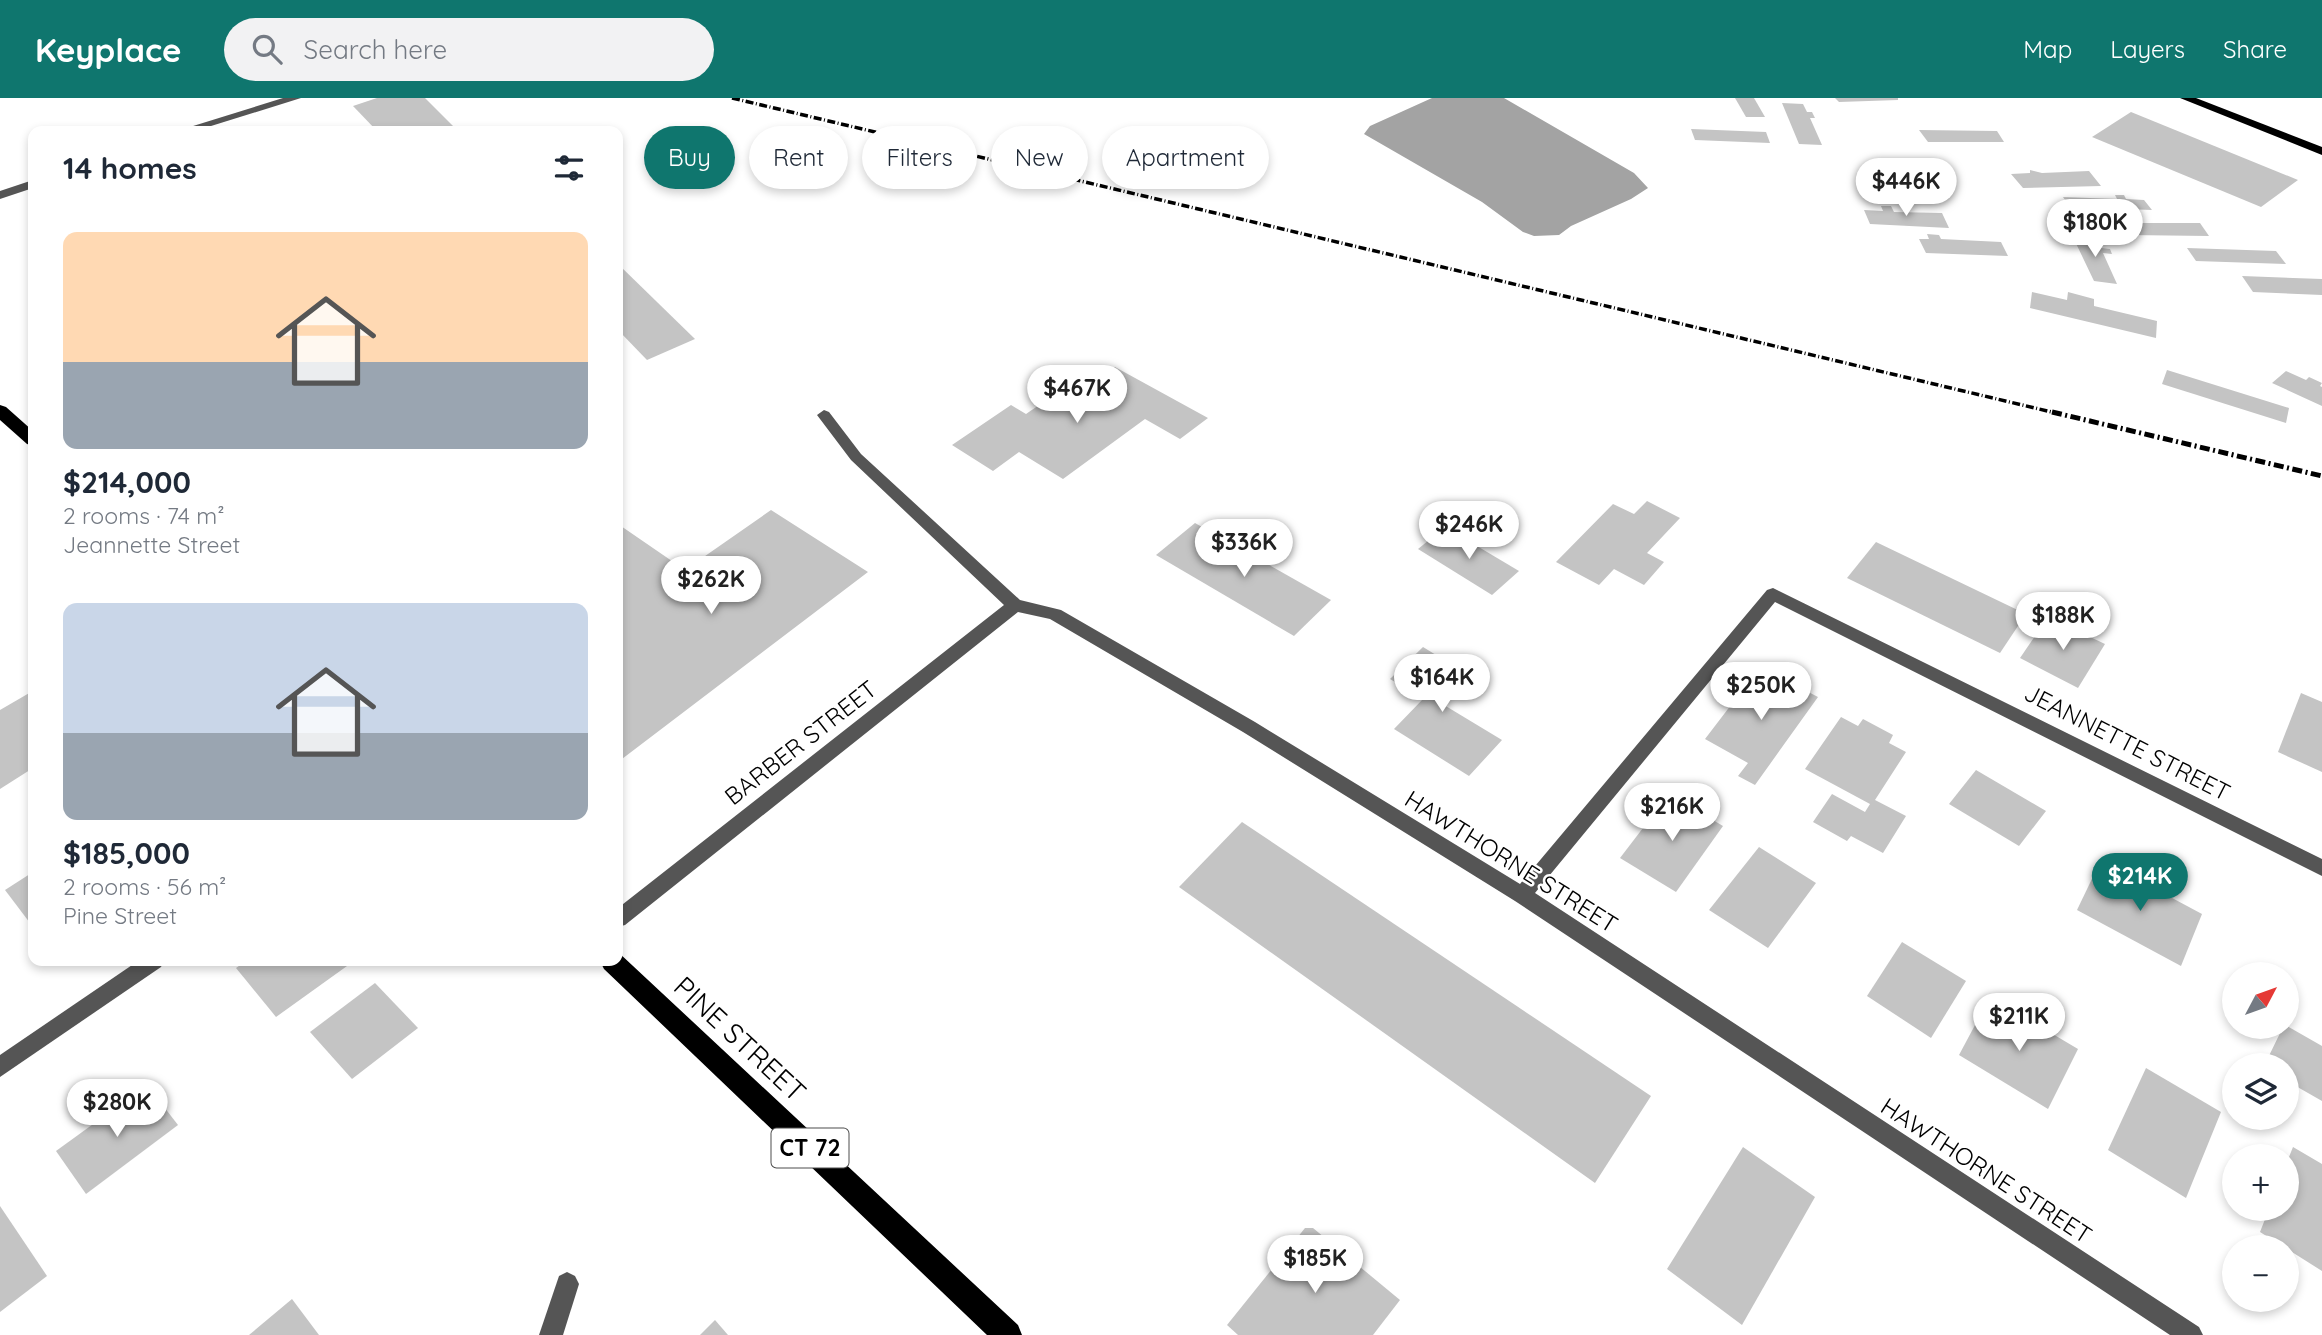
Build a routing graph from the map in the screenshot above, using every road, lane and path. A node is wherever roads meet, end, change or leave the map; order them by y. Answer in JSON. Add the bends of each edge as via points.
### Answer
{"nodes":[{"id":1,"x":295,"y":98,"type":"edge"},
{"id":2,"x":2186,"y":98,"type":"edge"},
{"id":3,"x":200,"y":126,"type":"edge"},
{"id":4,"x":2322,"y":151,"type":"edge"},
{"id":5,"x":28,"y":186,"type":"edge"},
{"id":6,"x":0,"y":195,"type":"edge"},
{"id":7,"x":0,"y":411,"type":"edge"},
{"id":8,"x":824,"y":415,"type":"dead end"},
{"id":9,"x":28,"y":436,"type":"edge"},
{"id":10,"x":1015,"y":606,"type":"junction"},
{"id":11,"x":2322,"y":868,"type":"edge"},
{"id":12,"x":1521,"y":895,"type":"junction"},
{"id":13,"x":623,"y":915,"type":"edge"},
{"id":14,"x":147,"y":966,"type":"edge"},
{"id":15,"x":616,"y":966,"type":"edge"},
{"id":16,"x":0,"y":1068,"type":"edge"},
{"id":17,"x":567,"y":1284,"type":"dead end"},
{"id":18,"x":551,"y":1335,"type":"edge"},
{"id":19,"x":1009,"y":1335,"type":"edge"},
{"id":20,"x":2191,"y":1335,"type":"edge"}],
"edges":[{"from":1,"to":3,"type":"street"},
{"from":2,"to":4,"type":"main road"},
{"from":5,"to":6,"type":"street"},
{"from":7,"to":9,"type":"highway"},
{"from":8,"to":10,"type":"street","via":[[856,457]]},
{"from":10,"to":12,"type":"street","name":"HAWTHORNE STREET","via":[[1055,614]]},
{"from":10,"to":13,"type":"street","name":"BARBER STREET"},
{"from":11,"to":12,"type":"street","name":"JEANNETTE STREET","via":[[1773,594]]},
{"from":12,"to":20,"type":"street","name":"HAWTHORNE STREET"},
{"from":14,"to":16,"type":"street"},
{"from":15,"to":19,"type":"highway","name":"PINE STREET","number":"CT 72"},
{"from":17,"to":18,"type":"street"}]}
